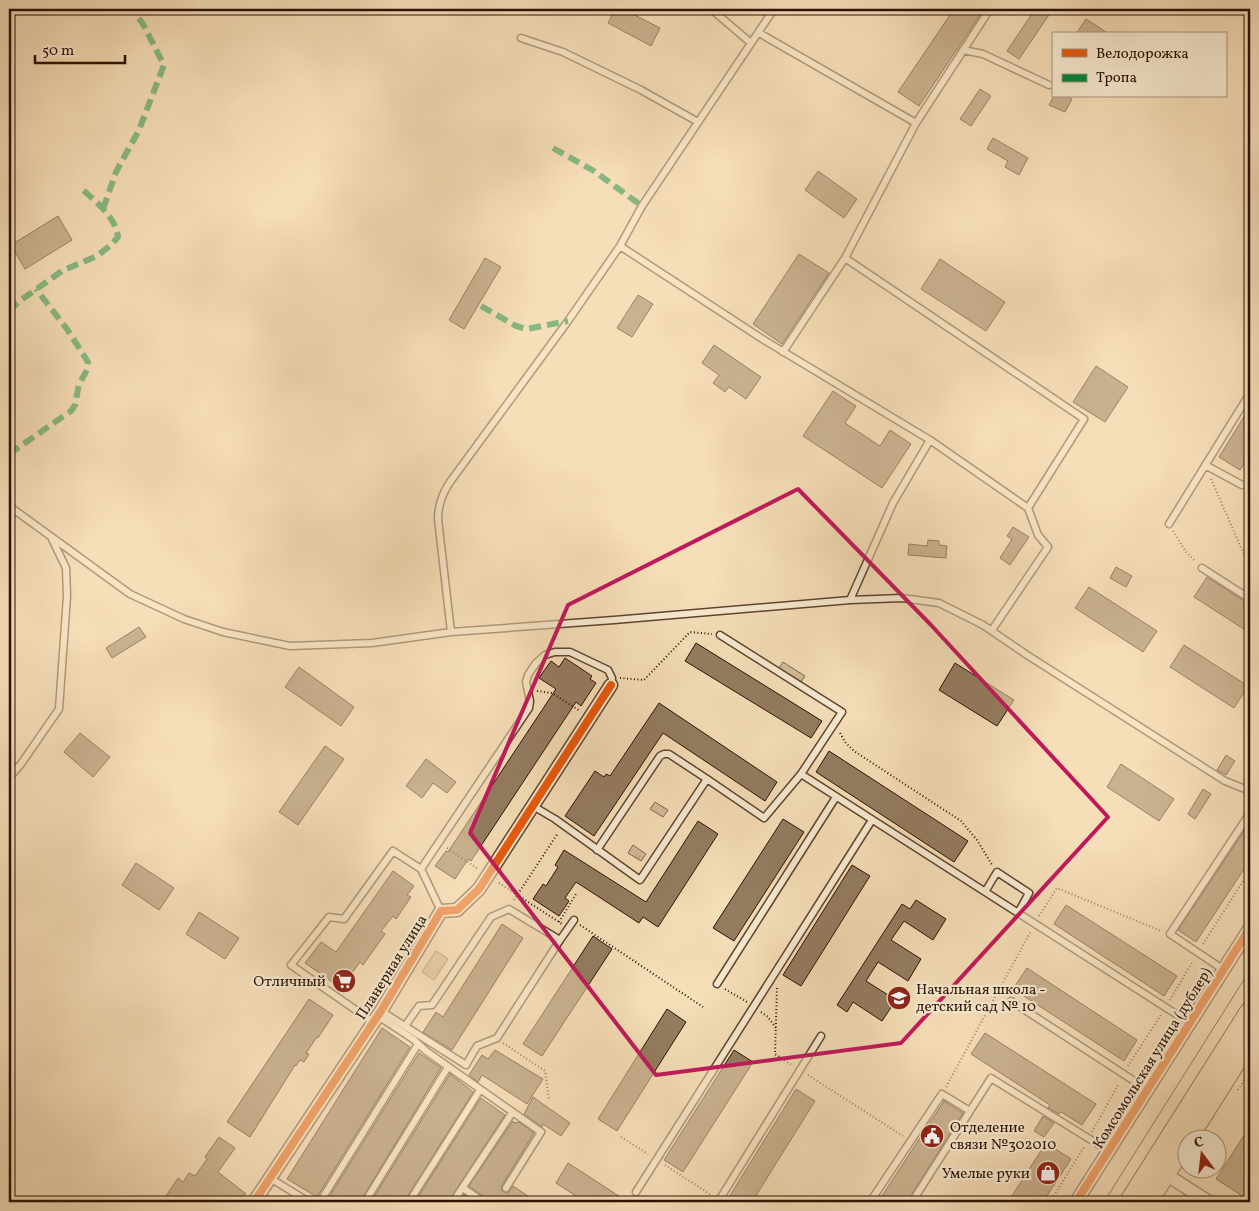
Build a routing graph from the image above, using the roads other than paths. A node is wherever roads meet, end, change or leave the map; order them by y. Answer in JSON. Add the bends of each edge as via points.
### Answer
{"nodes":[{"id":1,"x":711,"y":9,"type":"edge"},
{"id":2,"x":774,"y":9,"type":"edge"},
{"id":3,"x":990,"y":9,"type":"edge"},
{"id":4,"x":759,"y":33,"type":"junction"},
{"id":5,"x":521,"y":38,"type":"dead end"},
{"id":6,"x":750,"y":43,"type":"junction"},
{"id":7,"x":963,"y":50,"type":"junction"},
{"id":8,"x":1049,"y":85,"type":"dead end"},
{"id":9,"x":698,"y":122,"type":"junction"},
{"id":10,"x":916,"y":123,"type":"junction"},
{"id":11,"x":620,"y":246,"type":"junction"},
{"id":12,"x":845,"y":258,"type":"junction"},
{"id":13,"x":783,"y":352,"type":"junction"},
{"id":14,"x":1250,"y":393,"type":"edge"},
{"id":15,"x":930,"y":440,"type":"junction"},
{"id":16,"x":1205,"y":465,"type":"junction"},
{"id":17,"x":1242,"y":485,"type":"dead end"},
{"id":18,"x":9,"y":506,"type":"edge"},
{"id":19,"x":1028,"y":508,"type":"junction"},
{"id":20,"x":1169,"y":524,"type":"road end"},
{"id":21,"x":51,"y":536,"type":"junction"},
{"id":22,"x":1202,"y":568,"type":"road end"},
{"id":23,"x":1250,"y":599,"type":"edge"},
{"id":24,"x":850,"y":600,"type":"junction"},
{"id":25,"x":992,"y":630,"type":"junction"},
{"id":26,"x":451,"y":632,"type":"junction"},
{"id":27,"x":720,"y":635,"type":"road end"},
{"id":28,"x":612,"y":682,"type":"joint"},
{"id":29,"x":801,"y":774,"type":"junction"},
{"id":30,"x":9,"y":778,"type":"edge"},
{"id":31,"x":707,"y":779,"type":"junction"},
{"id":32,"x":1250,"y":791,"type":"edge"},
{"id":33,"x":836,"y":797,"type":"junction"},
{"id":34,"x":533,"y":806,"type":"junction"},
{"id":35,"x":1250,"y":813,"type":"edge"},
{"id":36,"x":872,"y":820,"type":"junction"},
{"id":37,"x":597,"y":850,"type":"junction"},
{"id":38,"x":421,"y":869,"type":"junction"},
{"id":39,"x":985,"y":892,"type":"junction"},
{"id":40,"x":441,"y":911,"type":"junction"},
{"id":41,"x":1018,"y":913,"type":"junction"},
{"id":42,"x":574,"y":920,"type":"road end"},
{"id":43,"x":1250,"y":928,"type":"edge"},
{"id":44,"x":560,"y":940,"type":"junction"},
{"id":45,"x":1224,"y":970,"type":"junction"},
{"id":46,"x":717,"y":984,"type":"dead end"},
{"id":47,"x":1011,"y":1001,"type":"dead end"},
{"id":48,"x":1250,"y":1011,"type":"edge"},
{"id":49,"x":377,"y":1016,"type":"junction"},
{"id":50,"x":1190,"y":1023,"type":"junction"},
{"id":51,"x":405,"y":1026,"type":"junction"},
{"id":52,"x":821,"y":1036,"type":"dead end"},
{"id":53,"x":1250,"y":1040,"type":"edge"},
{"id":54,"x":418,"y":1044,"type":"junction"},
{"id":55,"x":448,"y":1066,"type":"junction"},
{"id":56,"x":480,"y":1090,"type":"junction"},
{"id":57,"x":1148,"y":1090,"type":"junction"},
{"id":58,"x":970,"y":1111,"type":"junction"},
{"id":59,"x":512,"y":1113,"type":"junction"},
{"id":60,"x":1195,"y":1128,"type":"edge"},
{"id":61,"x":1109,"y":1151,"type":"junction"},
{"id":62,"x":1176,"y":1152,"type":"edge"},
{"id":63,"x":1159,"y":1170,"type":"junction"},
{"id":64,"x":270,"y":1178,"type":"junction"},
{"id":65,"x":463,"y":1188,"type":"junction"},
{"id":66,"x":506,"y":1188,"type":"dead end"},
{"id":67,"x":636,"y":1192,"type":"dead end"},
{"id":68,"x":254,"y":1202,"type":"edge"},
{"id":69,"x":309,"y":1202,"type":"edge"},
{"id":70,"x":320,"y":1202,"type":"edge"},
{"id":71,"x":364,"y":1202,"type":"edge"},
{"id":72,"x":409,"y":1202,"type":"edge"},
{"id":73,"x":453,"y":1202,"type":"edge"},
{"id":74,"x":483,"y":1202,"type":"edge"},
{"id":75,"x":719,"y":1202,"type":"edge"},
{"id":76,"x":870,"y":1202,"type":"edge"},
{"id":77,"x":912,"y":1202,"type":"edge"},
{"id":78,"x":1076,"y":1202,"type":"edge"},
{"id":79,"x":1128,"y":1202,"type":"edge"},
{"id":80,"x":1148,"y":1202,"type":"edge"},
{"id":81,"x":1209,"y":1202,"type":"edge"}],
"edges":[{"from":1,"to":6,"type":"lane"},
{"from":2,"to":4,"type":"lane"},
{"from":3,"to":7,"type":"lane"},
{"from":4,"to":6,"type":"lane"},
{"from":4,"to":10,"type":"lane"},
{"from":5,"to":9,"type":"lane","via":[[563,52]]},
{"from":6,"to":9,"type":"lane"},
{"from":7,"to":8,"type":"lane","via":[[983,54]]},
{"from":7,"to":10,"type":"lane"},
{"from":9,"to":11,"type":"lane","via":[[642,206]]},
{"from":10,"to":12,"type":"lane"},
{"from":11,"to":13,"type":"lane"},
{"from":11,"to":26,"type":"lane","via":[[442,495],[438,519]]},
{"from":12,"to":13,"type":"lane"},
{"from":12,"to":19,"type":"lane","via":[[1084,419]]},
{"from":13,"to":15,"type":"lane"},
{"from":14,"to":16,"type":"lane"},
{"from":15,"to":19,"type":"lane"},
{"from":15,"to":24,"type":"lane","via":[[893,503]]},
{"from":16,"to":17,"type":"lane"},
{"from":16,"to":20,"type":"lane"},
{"from":18,"to":21,"type":"lane"},
{"from":19,"to":25,"type":"lane","via":[[1038,535],[1048,547]]},
{"from":21,"to":26,"type":"lane","via":[[130,594],[184,619],[223,632],[290,646],[372,643]]},
{"from":21,"to":30,"type":"lane","via":[[66,568],[59,709]]},
{"from":22,"to":23,"type":"lane"},
{"from":24,"to":25,"type":"lane","via":[[902,598],[939,603]]},
{"from":24,"to":26,"type":"lane"},
{"from":25,"to":32,"type":"lane","via":[[1225,780]]},
{"from":27,"to":29,"type":"lane","via":[[842,712]]},
{"from":28,"to":34,"type":"street","name":"Планерная улица"},
{"from":28,"to":38,"type":"lane","via":[[608,670],[570,652],[545,655],[536,663],[526,682],[530,701],[528,708]]},
{"from":29,"to":31,"type":"lane","via":[[764,818]]},
{"from":29,"to":33,"type":"lane"},
{"from":31,"to":37,"type":"lane","via":[[669,754],[660,756]]},
{"from":31,"to":37,"type":"lane","via":[[640,880]]},
{"from":33,"to":36,"type":"lane"},
{"from":33,"to":46,"type":"lane"},
{"from":34,"to":37,"type":"lane"},
{"from":34,"to":40,"type":"street","name":"Планерная улица","via":[[479,889],[457,910]]},
{"from":35,"to":45,"type":"lane","via":[[1170,934]]},
{"from":36,"to":39,"type":"lane"},
{"from":36,"to":67,"type":"lane"},
{"from":38,"to":40,"type":"lane"},
{"from":38,"to":49,"type":"lane","via":[[394,851],[344,919],[329,918],[291,965]]},
{"from":39,"to":41,"type":"lane"},
{"from":39,"to":41,"type":"lane","via":[[997,872],[1029,893]]},
{"from":40,"to":49,"type":"street","name":"Планерная улица"},
{"from":41,"to":50,"type":"lane"},
{"from":42,"to":44,"type":"lane"},
{"from":43,"to":45,"type":"street","name":"Комсомольская улица (дублер)"},
{"from":44,"to":51,"type":"lane","via":[[509,909],[491,917],[432,1005],[419,1006]]},
{"from":44,"to":51,"type":"lane","via":[[497,1038],[477,1046],[466,1065]]},
{"from":45,"to":50,"type":"street","name":"Комсомольская улица (дублер)"},
{"from":47,"to":57,"type":"lane"},
{"from":48,"to":63,"type":"main road"},
{"from":49,"to":51,"type":"lane"},
{"from":49,"to":54,"type":"lane"},
{"from":49,"to":64,"type":"street","name":"Планерная улица"},
{"from":50,"to":57,"type":"street","name":"Комсомольская улица (дублер)"},
{"from":52,"to":75,"type":"lane"},
{"from":53,"to":60,"type":"main road"},
{"from":54,"to":55,"type":"lane"},
{"from":54,"to":70,"type":"lane"},
{"from":55,"to":56,"type":"lane"},
{"from":55,"to":71,"type":"lane"},
{"from":56,"to":59,"type":"lane"},
{"from":56,"to":72,"type":"lane"},
{"from":57,"to":61,"type":"street","name":"Комсомольская улица (дублер)"},
{"from":58,"to":61,"type":"lane","via":[[991,1078]]},
{"from":58,"to":76,"type":"lane","via":[[942,1094]]},
{"from":58,"to":77,"type":"lane"},
{"from":59,"to":65,"type":"lane"},
{"from":59,"to":66,"type":"lane","via":[[541,1132]]},
{"from":61,"to":78,"type":"street","name":"Комсомольская улица (дублер)"},
{"from":62,"to":63,"type":"main road"},
{"from":63,"to":79,"type":"main road"},
{"from":63,"to":80,"type":"main road"},
{"from":63,"to":81,"type":"street"},
{"from":64,"to":68,"type":"street","name":"Планерная улица"},
{"from":64,"to":69,"type":"lane"},
{"from":65,"to":73,"type":"lane"},
{"from":65,"to":74,"type":"lane"}]}
